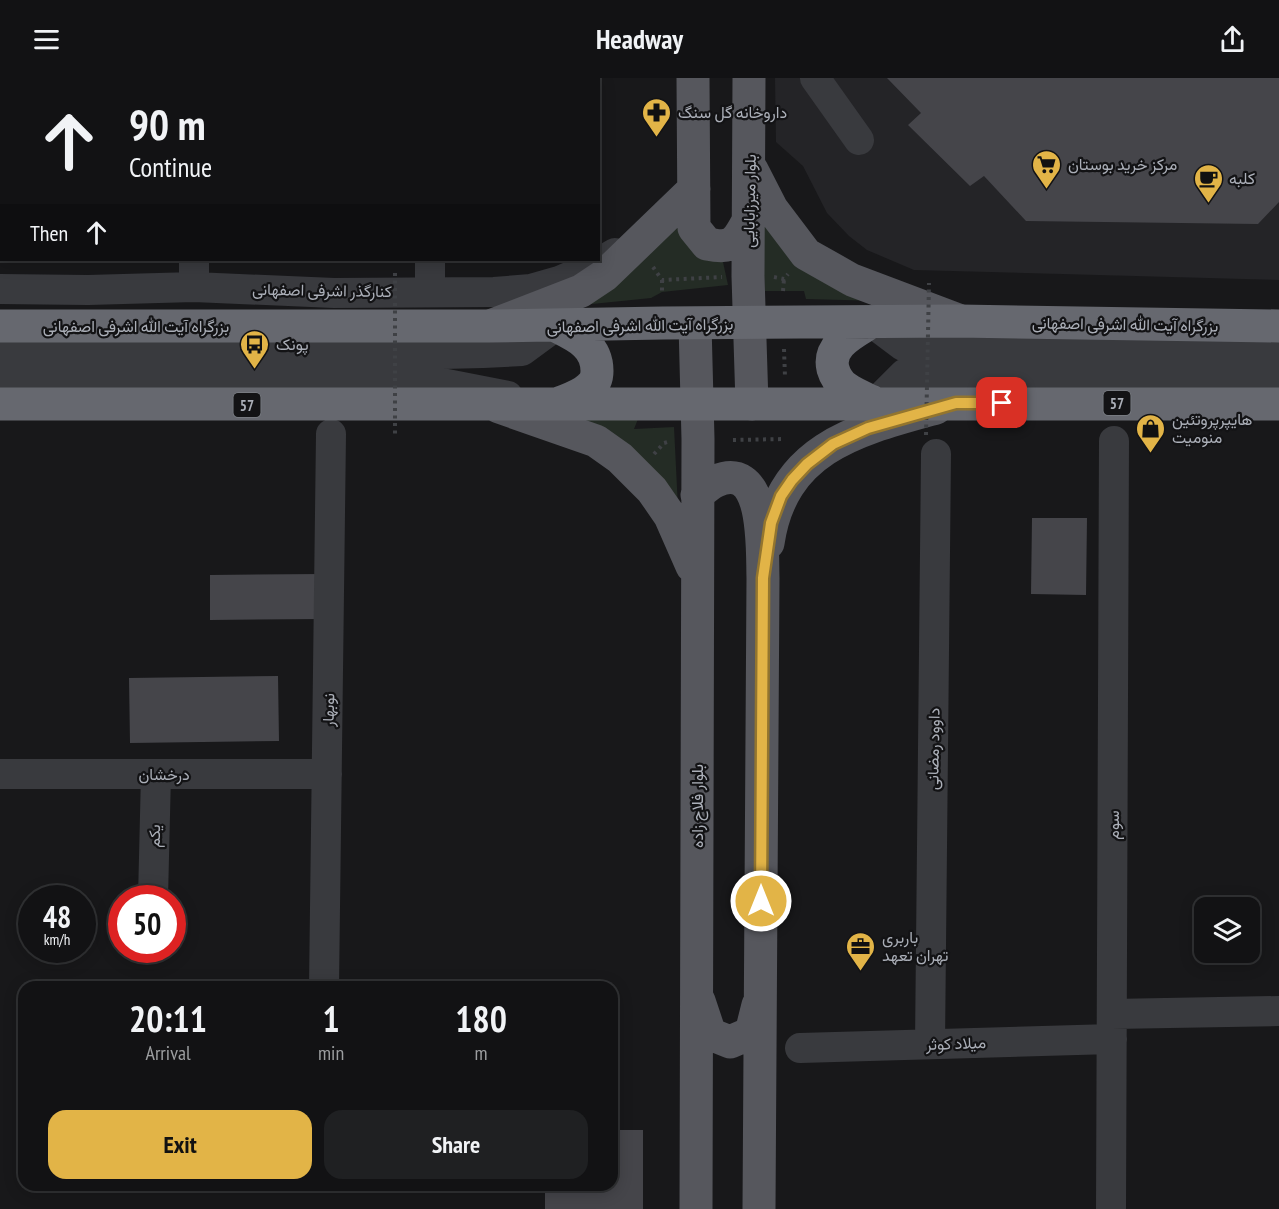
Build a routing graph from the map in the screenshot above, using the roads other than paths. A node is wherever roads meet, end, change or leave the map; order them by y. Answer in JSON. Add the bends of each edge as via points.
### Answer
{"nodes":[{"id":1,"x":693,"y":78,"type":"edge"},
{"id":2,"x":749,"y":78,"type":"edge"},
{"id":3,"x":815,"y":78,"type":"edge"},
{"id":4,"x":859,"y":140,"type":"dead end"},
{"id":5,"x":750,"y":165,"type":"junction"},
{"id":6,"x":694,"y":189,"type":"junction"},
{"id":7,"x":748,"y":221,"type":"junction"},
{"id":8,"x":643,"y":256,"type":"junction"},
{"id":9,"x":430,"y":261,"type":"edge"},
{"id":10,"x":600,"y":261,"type":"edge"},
{"id":11,"x":600,"y":261,"type":"edge"},
{"id":12,"x":194,"y":273,"type":"edge"},
{"id":13,"x":0,"y":289,"type":"edge"},
{"id":14,"x":430,"y":291,"type":"junction"},
{"id":15,"x":960,"y":321,"type":"junction"},
{"id":16,"x":871,"y":322,"type":"junction"},
{"id":17,"x":749,"y":323,"type":"junction"},
{"id":18,"x":695,"y":324,"type":"junction"},
{"id":19,"x":0,"y":326,"type":"edge"},
{"id":20,"x":489,"y":326,"type":"junction"},
{"id":21,"x":556,"y":326,"type":"junction"},
{"id":22,"x":1279,"y":326,"type":"edge"},
{"id":23,"x":0,"y":349,"type":"edge"},
{"id":24,"x":1279,"y":354,"type":"edge"},
{"id":25,"x":0,"y":376,"type":"edge"},
{"id":26,"x":1279,"y":379,"type":"edge"},
{"id":27,"x":875,"y":403,"type":"junction"},
{"id":28,"x":956,"y":403,"type":"junction"},
{"id":29,"x":0,"y":404,"type":"edge"},
{"id":30,"x":698,"y":404,"type":"junction"},
{"id":31,"x":752,"y":404,"type":"junction"},
{"id":32,"x":1279,"y":404,"type":"edge"},
{"id":33,"x":495,"y":405,"type":"junction"},
{"id":34,"x":555,"y":405,"type":"junction"},
{"id":35,"x":331,"y":434,"type":"dead end"},
{"id":36,"x":1114,"y":441,"type":"dead end"},
{"id":37,"x":931,"y":444,"type":"road end"},
{"id":38,"x":697,"y":495,"type":"junction"},
{"id":39,"x":763,"y":578,"type":"junction"},
{"id":40,"x":697,"y":579,"type":"junction"},
{"id":41,"x":0,"y":774,"type":"edge"},
{"id":42,"x":156,"y":774,"type":"junction"},
{"id":43,"x":327,"y":774,"type":"junction"},
{"id":44,"x":153,"y":885,"type":"edge"},
{"id":45,"x":324,"y":981,"type":"edge"},
{"id":46,"x":696,"y":991,"type":"junction"},
{"id":47,"x":760,"y":993,"type":"junction"},
{"id":48,"x":1279,"y":1011,"type":"edge"},
{"id":49,"x":1112,"y":1026,"type":"junction"},
{"id":50,"x":930,"y":1044,"type":"junction"},
{"id":51,"x":800,"y":1048,"type":"dead end"},
{"id":52,"x":696,"y":1209,"type":"edge"},
{"id":53,"x":759,"y":1209,"type":"edge"},
{"id":54,"x":1111,"y":1209,"type":"edge"}],
"edges":[{"from":1,"to":6,"type":"main road"},
{"from":2,"to":5,"type":"main road","name":"بلوار میرزابابایی"},
{"from":3,"to":4,"type":"street"},
{"from":5,"to":7,"type":"main road","name":"بلوار میرزابابایی"},
{"from":5,"to":15,"type":"main road","via":[[772,209],[806,254],[852,280]]},
{"from":6,"to":7,"type":"main road","via":[[694,228],[707,244],[724,247],[737,240]]},
{"from":6,"to":8,"type":"main road"},
{"from":7,"to":17,"type":"main road","name":"بلوار میرزابابایی"},
{"from":8,"to":10,"type":"street","name":"کنارگذر اشرفی اصفهانی","via":[[609,255]]},
{"from":8,"to":20,"type":"main road","via":[[581,291]]},
{"from":9,"to":14,"type":"street"},
{"from":11,"to":14,"type":"street","name":"کنارگذر اشرفی اصفهانی","via":[[559,281],[531,289]]},
{"from":12,"to":13,"type":"street","name":"کنارگذر اشرفی اصفهانی","via":[[88,290]]},
{"from":12,"to":14,"type":"street","name":"کنارگذر اشرفی اصفهانی","via":[[334,293]]},
{"from":15,"to":16,"type":"highway","name":"بزرگراه آیت الله اشرفی اصفهانی"},
{"from":15,"to":22,"type":"highway","name":"بزرگراه آیت الله اشرفی اصفهانی"},
{"from":16,"to":17,"type":"highway","name":"بزرگراه آیت الله اشرفی اصفهانی"},
{"from":16,"to":24,"type":"street","via":[[903,346],[1126,354]]},
{"from":16,"to":27,"type":"highway","via":[[839,344],[832,364],[834,375],[844,387]]},
{"from":17,"to":18,"type":"highway","name":"بزرگراه آیت الله اشرفی اصفهانی"},
{"from":17,"to":31,"type":"main road","name":"بلوار میرزابابایی"},
{"from":18,"to":21,"type":"highway","name":"بزرگراه آیت الله اشرفی اصفهانی"},
{"from":18,"to":30,"type":"main road","name":"بلوار فلاح زاده"},
{"from":19,"to":20,"type":"highway","name":"بزرگراه آیت الله اشرفی اصفهانی"},
{"from":20,"to":21,"type":"highway","name":"بزرگراه آیت الله اشرفی اصفهانی"},
{"from":21,"to":23,"type":"street","via":[[522,351],[483,354]]},
{"from":21,"to":34,"type":"highway","via":[[592,349],[597,376],[593,386]]},
{"from":25,"to":34,"type":"street","via":[[411,377]]},
{"from":26,"to":27,"type":"street","via":[[904,374]]},
{"from":27,"to":28,"type":"highway","number":"57"},
{"from":27,"to":31,"type":"highway","number":"57"},
{"from":28,"to":32,"type":"highway","number":"57"},
{"from":28,"to":39,"type":"main road","via":[[868,428],[833,444],[807,464],[781,496],[771,523]]},
{"from":29,"to":33,"type":"highway","number":"57"},
{"from":30,"to":31,"type":"highway","number":"57"},
{"from":30,"to":34,"type":"highway","number":"57"},
{"from":30,"to":38,"type":"main road","name":"بلوار فلاح زاده"},
{"from":33,"to":34,"type":"highway","number":"57"},
{"from":33,"to":40,"type":"main road","via":[[596,441],[620,458],[652,490],[670,516]]},
{"from":35,"to":43,"type":"street","name":"نوبهار"},
{"from":36,"to":49,"type":"street","name":"سوم"},
{"from":37,"to":50,"type":"street","name":"داوود رمضانی"},
{"from":38,"to":39,"type":"main road","via":[[715,481],[730,477],[744,481],[754,494],[761,524]]},
{"from":38,"to":40,"type":"main road","name":"بلوار فلاح زاده"},
{"from":39,"to":47,"type":"main road"},
{"from":40,"to":46,"type":"main road","name":"بلوار فلاح زاده"},
{"from":41,"to":42,"type":"street","name":"درخشان"},
{"from":42,"to":43,"type":"street","name":"درخشان"},
{"from":42,"to":44,"type":"street","name":"یکم"},
{"from":43,"to":45,"type":"street","name":"نوبهار"},
{"from":46,"to":47,"type":"main road","via":[[710,1034],[730,1042],[751,1033]]},
{"from":46,"to":52,"type":"main road","name":"بلوار فلاح زاده"},
{"from":47,"to":53,"type":"main road"},
{"from":48,"to":49,"type":"street","name":"میلاد کوثر"},
{"from":49,"to":50,"type":"street","name":"میلاد کوثر"},
{"from":49,"to":54,"type":"street","name":"سوم"},
{"from":50,"to":51,"type":"street","name":"میلاد کوثر"}]}
